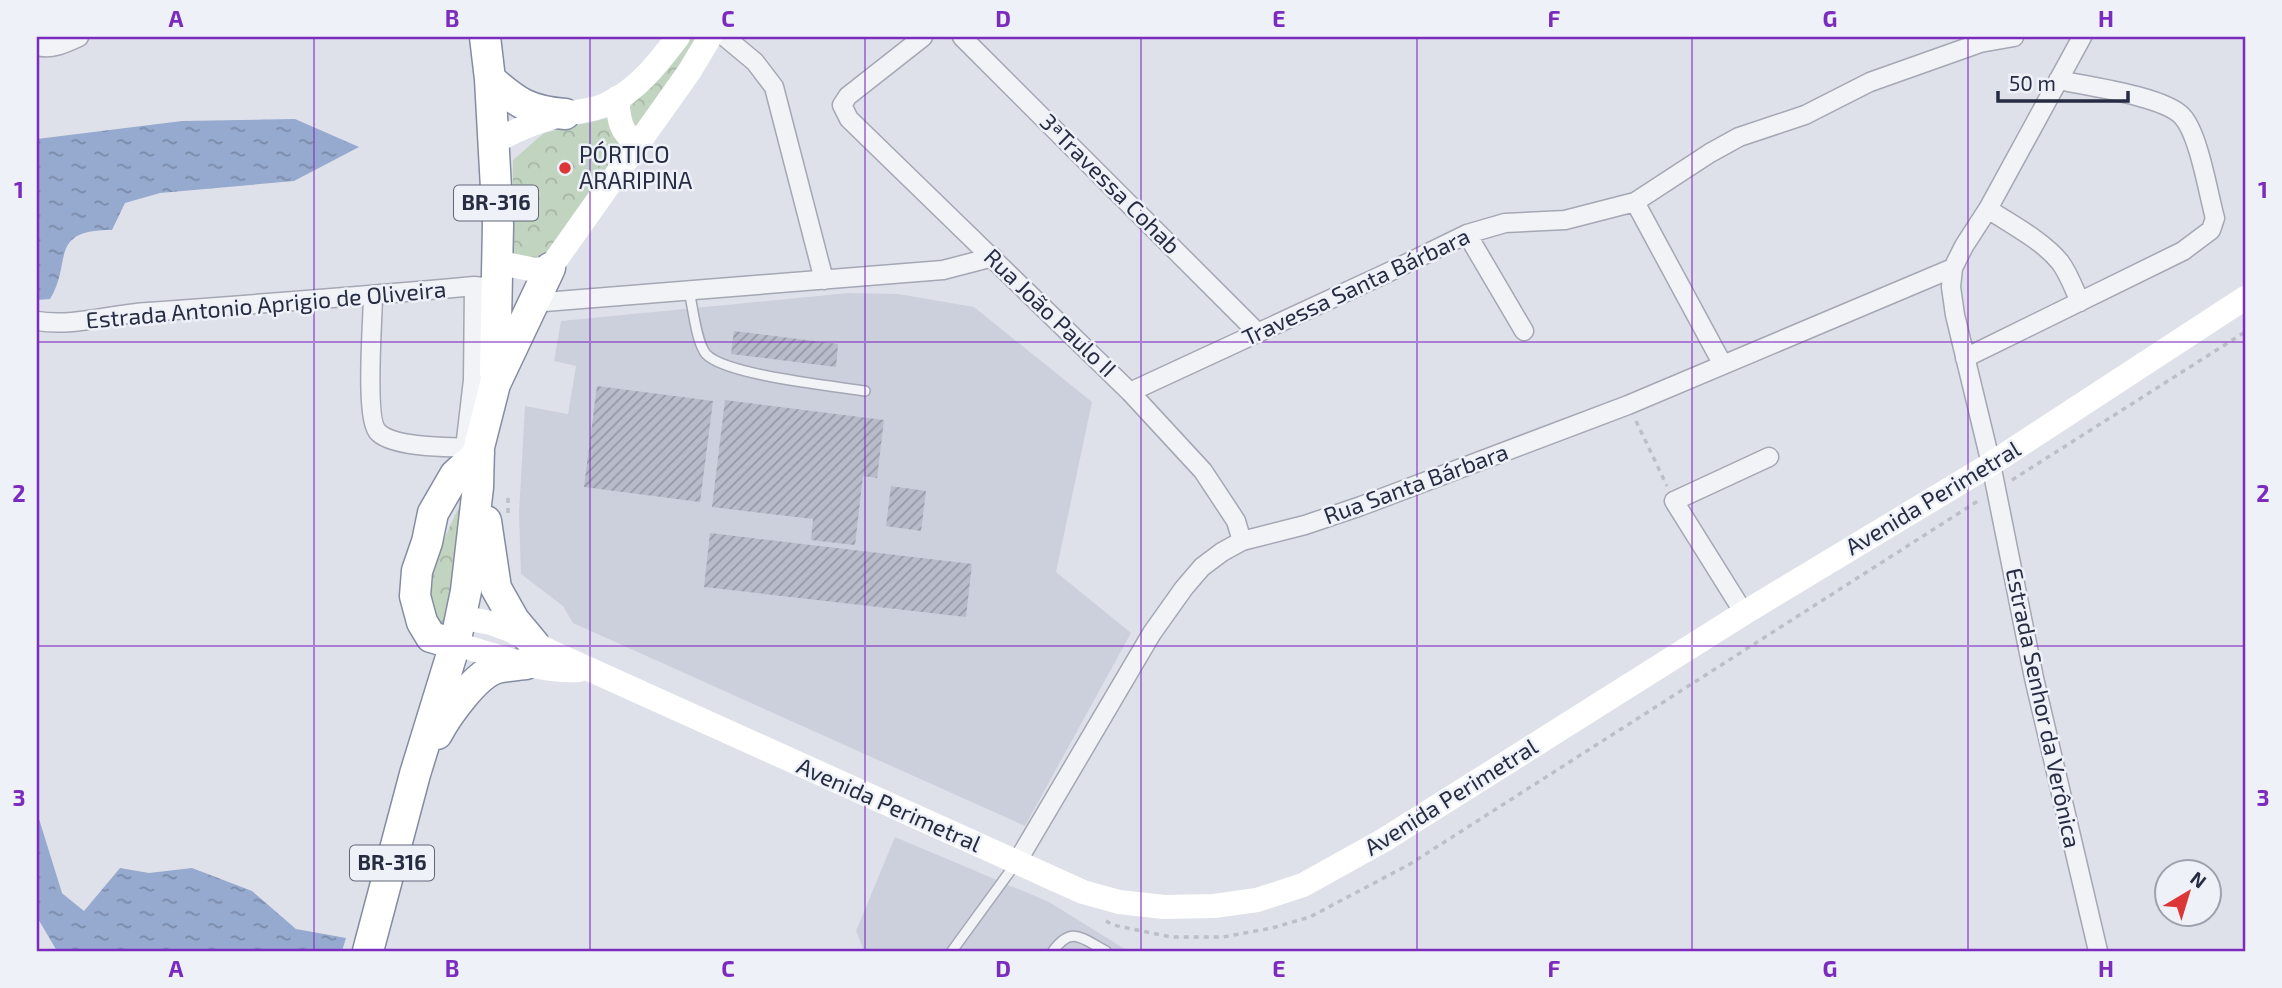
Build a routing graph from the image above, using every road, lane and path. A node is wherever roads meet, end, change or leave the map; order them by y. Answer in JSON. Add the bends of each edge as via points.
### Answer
{"nodes":[{"id":1,"x":79,"y":37,"type":"edge"},
{"id":2,"x":485,"y":37,"type":"edge"},
{"id":3,"x":678,"y":37,"type":"edge"},
{"id":4,"x":710,"y":37,"type":"edge"},
{"id":5,"x":724,"y":37,"type":"edge"},
{"id":6,"x":923,"y":37,"type":"edge"},
{"id":7,"x":962,"y":37,"type":"edge"},
{"id":8,"x":2014,"y":37,"type":"edge"},
{"id":9,"x":2082,"y":37,"type":"edge"},
{"id":10,"x":37,"y":46,"type":"edge"},
{"id":11,"x":490,"y":79,"type":"junction"},
{"id":12,"x":2058,"y":80,"type":"junction"},
{"id":13,"x":617,"y":98,"type":"junction"},
{"id":14,"x":565,"y":114,"type":"junction"},
{"id":15,"x":493,"y":143,"type":"junction"},
{"id":16,"x":638,"y":143,"type":"junction"},
{"id":17,"x":1635,"y":202,"type":"junction"},
{"id":18,"x":1988,"y":209,"type":"junction"},
{"id":19,"x":1467,"y":234,"type":"junction"},
{"id":20,"x":993,"y":257,"type":"junction"},
{"id":21,"x":550,"y":268,"type":"junction"},
{"id":22,"x":1953,"y":268,"type":"junction"},
{"id":23,"x":488,"y":279,"type":"junction"},
{"id":24,"x":824,"y":280,"type":"junction"},
{"id":25,"x":689,"y":291,"type":"junction"},
{"id":26,"x":373,"y":295,"type":"junction"},
{"id":27,"x":2245,"y":298,"type":"edge"},
{"id":28,"x":2080,"y":302,"type":"junction"},
{"id":29,"x":532,"y":303,"type":"junction"},
{"id":30,"x":37,"y":321,"type":"edge"},
{"id":31,"x":1524,"y":331,"type":"dead end"},
{"id":32,"x":1257,"y":332,"type":"junction"},
{"id":33,"x":1965,"y":358,"type":"junction"},
{"id":34,"x":1723,"y":365,"type":"junction"},
{"id":35,"x":495,"y":384,"type":"junction"},
{"id":36,"x":865,"y":391,"type":"dead end"},
{"id":37,"x":1130,"y":392,"type":"junction"},
{"id":38,"x":1628,"y":405,"type":"junction"},
{"id":39,"x":474,"y":449,"type":"junction"},
{"id":40,"x":1769,"y":457,"type":"dead end"},
{"id":41,"x":1991,"y":464,"type":"junction"},
{"id":42,"x":478,"y":487,"type":"junction"},
{"id":43,"x":508,"y":498,"type":"dead end"},
{"id":44,"x":1674,"y":501,"type":"junction"},
{"id":45,"x":508,"y":524,"type":"dead end"},
{"id":46,"x":1242,"y":541,"type":"junction"},
{"id":47,"x":1744,"y":614,"type":"junction"},
{"id":48,"x":457,"y":630,"type":"junction"},
{"id":49,"x":530,"y":654,"type":"junction"},
{"id":50,"x":415,"y":774,"type":"junction"},
{"id":51,"x":1017,"y":862,"type":"junction"},
{"id":52,"x":368,"y":951,"type":"edge"},
{"id":53,"x":952,"y":951,"type":"edge"},
{"id":54,"x":1053,"y":951,"type":"edge"},
{"id":55,"x":1106,"y":951,"type":"edge"},
{"id":56,"x":2098,"y":951,"type":"edge"}],
"edges":[{"from":1,"to":10,"type":"street","via":[[64,44]]},
{"from":2,"to":11,"type":"highway","number":"BR-316"},
{"from":3,"to":13,"type":"main road","via":[[648,74]]},
{"from":4,"to":16,"type":"main road"},
{"from":5,"to":24,"type":"street","via":[[755,62],[774,87]]},
{"from":6,"to":20,"type":"street","name":"Rua João Paulo II","via":[[842,105],[849,119]]},
{"from":7,"to":32,"type":"street","name":"3ªTravessa Cohab"},
{"from":8,"to":17,"type":"street","name":"Travessa Santa Bárbara","via":[[1980,43],[1870,82],[1805,115],[1740,137]]},
{"from":9,"to":12,"type":"street"},
{"from":11,"to":14,"type":"highway","via":[[512,99],[538,112]]},
{"from":11,"to":15,"type":"highway","number":"BR-316"},
{"from":12,"to":18,"type":"street"},
{"from":12,"to":28,"type":"street","via":[[2164,105],[2181,115],[2191,131],[2215,218],[2211,230],[2183,251]]},
{"from":13,"to":14,"type":"main road","via":[[605,106]]},
{"from":13,"to":16,"type":"main road","via":[[622,130]]},
{"from":14,"to":15,"type":"main road","via":[[517,129]]},
{"from":15,"to":23,"type":"highway","number":"BR-316","via":[[498,226]]},
{"from":16,"to":21,"type":"main road"},
{"from":17,"to":19,"type":"street","name":"Travessa Santa Bárbara","via":[[1564,220],[1505,223]]},
{"from":17,"to":34,"type":"street"},
{"from":18,"to":22,"type":"street"},
{"from":18,"to":28,"type":"street","via":[[2059,262]]},
{"from":19,"to":31,"type":"street"},
{"from":19,"to":32,"type":"street","name":"Travessa Santa Bárbara"},
{"from":20,"to":24,"type":"street","via":[[943,270]]},
{"from":20,"to":37,"type":"street","name":"Rua João Paulo II"},
{"from":21,"to":23,"type":"main road"},
{"from":21,"to":29,"type":"highway"},
{"from":22,"to":33,"type":"street","name":"Estrada Senhor da Verônica","via":[[1951,287]]},
{"from":22,"to":34,"type":"street","name":"Rua Santa Bárbara"},
{"from":23,"to":26,"type":"street","name":"Estrada Antonio Aprigio de Oliveira"},
{"from":23,"to":35,"type":"highway","number":"BR-316"},
{"from":23,"to":39,"type":"street","via":[[473,380]]},
{"from":24,"to":25,"type":"street"},
{"from":25,"to":29,"type":"street"},
{"from":25,"to":36,"type":"lane","via":[[704,351],[713,360],[742,370]]},
{"from":26,"to":30,"type":"street","name":"Estrada Antonio Aprigio de Oliveira","via":[[128,313],[54,324]]},
{"from":26,"to":39,"type":"street","via":[[370,397],[378,433],[416,445]]},
{"from":27,"to":41,"type":"main road","name":"Avenida Perimetral"},
{"from":28,"to":33,"type":"street"},
{"from":29,"to":35,"type":"highway"},
{"from":32,"to":37,"type":"street","name":"Travessa Santa Bárbara"},
{"from":33,"to":41,"type":"street","name":"Estrada Senhor da Verônica"},
{"from":34,"to":38,"type":"street","name":"Rua Santa Bárbara"},
{"from":35,"to":39,"type":"highway","number":"BR-316"},
{"from":37,"to":46,"type":"street","name":"Rua João Paulo II","via":[[1203,471],[1236,521]]},
{"from":38,"to":44,"type":"path"},
{"from":38,"to":46,"type":"street","name":"Rua Santa Bárbara","via":[[1361,506]]},
{"from":39,"to":42,"type":"highway","number":"BR-316"},
{"from":39,"to":48,"type":"highway","via":[[433,513],[417,571],[415,596],[431,637]]},
{"from":40,"to":44,"type":"street"},
{"from":41,"to":47,"type":"main road","name":"Avenida Perimetral"},
{"from":41,"to":56,"type":"street","name":"Estrada Senhor da Verônica","via":[[2034,678]]},
{"from":42,"to":48,"type":"highway","number":"BR-316"},
{"from":42,"to":49,"type":"highway","via":[[496,588]]},
{"from":43,"to":45,"type":"path"},
{"from":44,"to":47,"type":"street"},
{"from":46,"to":51,"type":"street","name":"Rua Santa Bárbara","via":[[1202,567],[1152,633]]},
{"from":47,"to":51,"type":"main road","name":"Avenida Perimetral","via":[[1384,840],[1303,885],[1257,900],[1164,907],[1083,892]]},
{"from":48,"to":49,"type":"main road"},
{"from":48,"to":50,"type":"highway","number":"BR-316"},
{"from":49,"to":50,"type":"highway","via":[[494,669],[458,701]]},
{"from":49,"to":51,"type":"main road","name":"Avenida Perimetral","via":[[565,671],[590,670]]},
{"from":50,"to":52,"type":"highway","number":"BR-316"},
{"from":51,"to":53,"type":"lane"},
{"from":54,"to":55,"type":"lane","via":[[1068,936]]}]}
